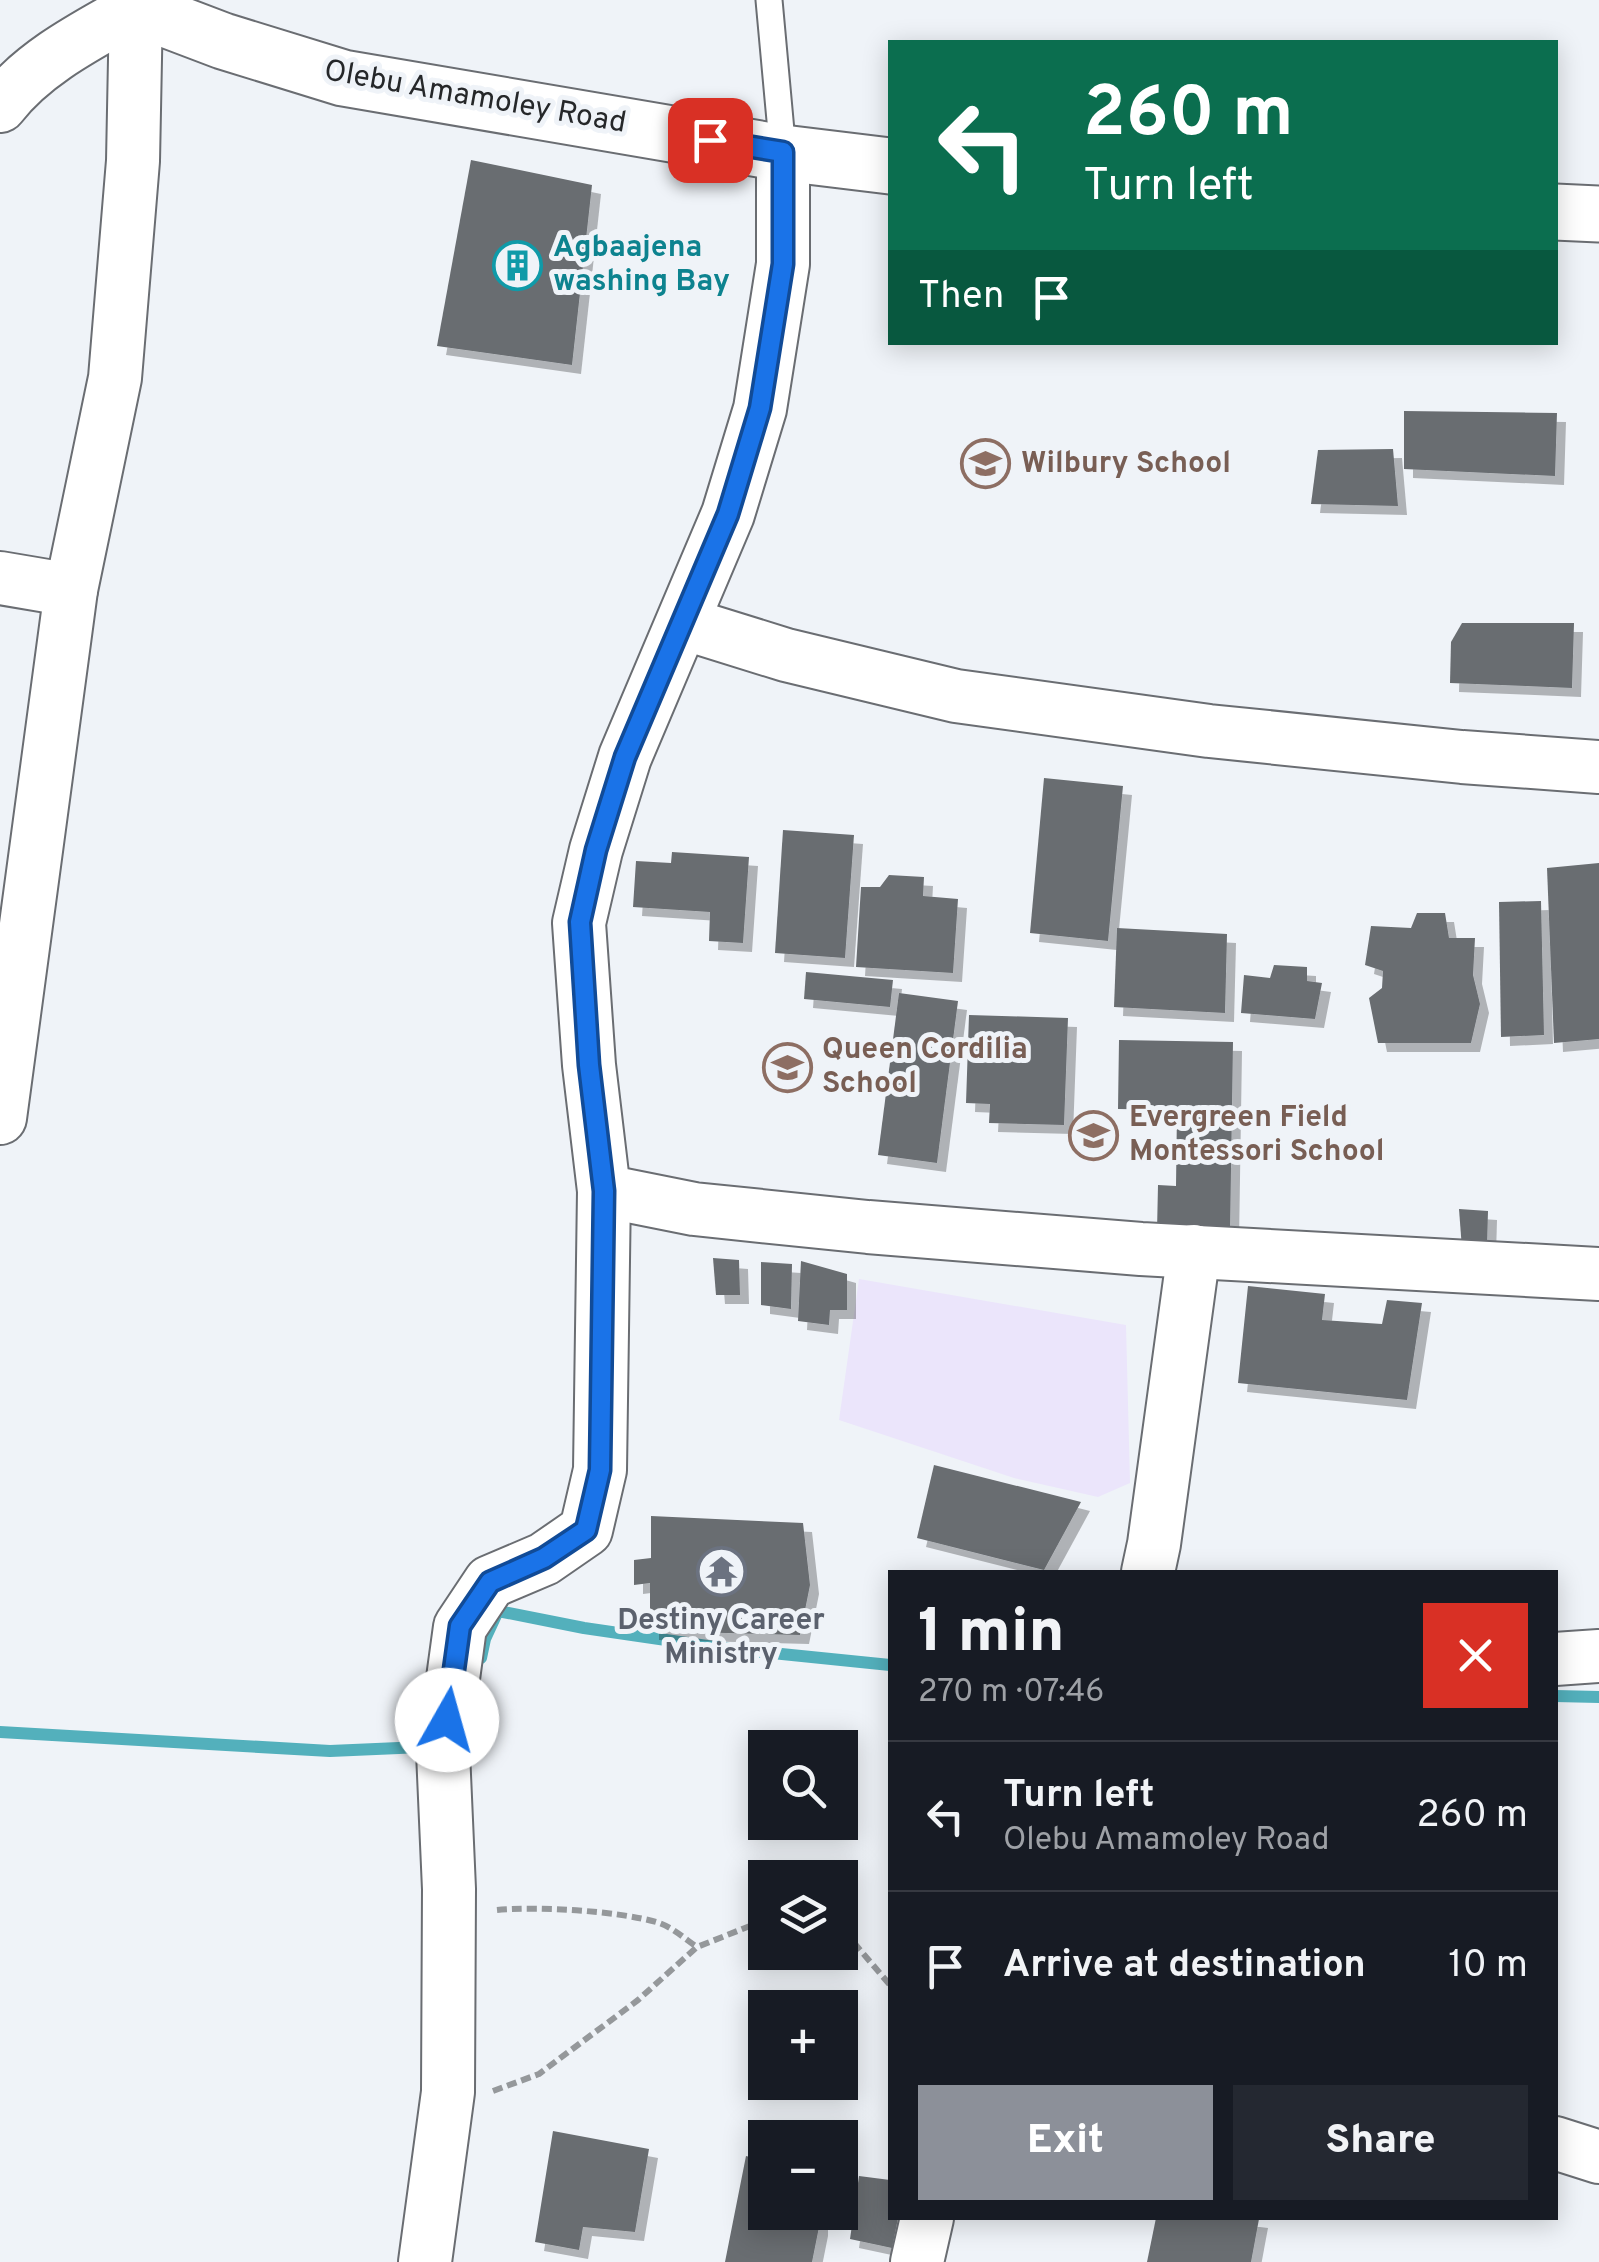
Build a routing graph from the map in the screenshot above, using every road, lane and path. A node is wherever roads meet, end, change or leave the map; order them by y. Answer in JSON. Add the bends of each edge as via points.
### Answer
{"nodes":[{"id":1,"x":770,"y":0,"type":"edge"},
{"id":2,"x":135,"y":4,"type":"edge"},
{"id":3,"x":0,"y":106,"type":"edge"},
{"id":4,"x":783,"y":152,"type":"junction"},
{"id":5,"x":888,"y":166,"type":"edge"},
{"id":6,"x":1558,"y":212,"type":"edge"},
{"id":7,"x":1599,"y":214,"type":"edge"},
{"id":8,"x":0,"y":578,"type":"edge"},
{"id":9,"x":71,"y":590,"type":"junction"},
{"id":10,"x":683,"y":623,"type":"junction"},
{"id":11,"x":1599,"y":767,"type":"edge"},
{"id":12,"x":0,"y":1118,"type":"edge"},
{"id":13,"x":604,"y":1191,"type":"junction"},
{"id":14,"x":1194,"y":1251,"type":"junction"},
{"id":15,"x":1599,"y":1274,"type":"edge"},
{"id":16,"x":1148,"y":1570,"type":"edge"},
{"id":17,"x":1599,"y":1656,"type":"edge"},
{"id":18,"x":1558,"y":1659,"type":"edge"},
{"id":19,"x":448,"y":1915,"type":"junction"},
{"id":20,"x":748,"y":1927,"type":"edge"},
{"id":21,"x":697,"y":1947,"type":"junction"},
{"id":22,"x":858,"y":1948,"type":"edge"},
{"id":23,"x":888,"y":1983,"type":"edge"},
{"id":24,"x":446,"y":2110,"type":"junction"},
{"id":25,"x":1558,"y":2144,"type":"edge"},
{"id":26,"x":1599,"y":2157,"type":"edge"},
{"id":27,"x":927,"y":2220,"type":"edge"},
{"id":28,"x":425,"y":2262,"type":"edge"},
{"id":29,"x":917,"y":2262,"type":"edge"}],
"edges":[{"from":1,"to":4,"type":"lane"},
{"from":2,"to":3,"type":"street","via":[[16,86]]},
{"from":2,"to":4,"type":"street","name":"Olebu Amamoley Road","via":[[223,41],[344,78]]},
{"from":2,"to":9,"type":"street","via":[[133,161],[116,378]]},
{"from":4,"to":5,"type":"street","name":"Olebu Amamoley Road"},
{"from":4,"to":10,"type":"street","via":[[783,264],[760,408],[728,514]]},
{"from":6,"to":7,"type":"street"},
{"from":8,"to":9,"type":"street"},
{"from":9,"to":12,"type":"street"},
{"from":10,"to":11,"type":"street","via":[[956,696],[1209,731]]},
{"from":10,"to":13,"type":"street","via":[[625,757],[580,922]]},
{"from":13,"to":14,"type":"street","via":[[788,1220]]},
{"from":13,"to":19,"type":"street","via":[[600,1470],[586,1530],[490,1582],[460,1626],[443,1752]]},
{"from":14,"to":15,"type":"street"},
{"from":14,"to":16,"type":"street"},
{"from":17,"to":18,"type":"street"},
{"from":19,"to":21,"type":"path","via":[[506,1909],[612,1915],[660,1923]]},
{"from":19,"to":24,"type":"street"},
{"from":20,"to":21,"type":"path"},
{"from":21,"to":24,"type":"path","via":[[540,2074]]},
{"from":22,"to":23,"type":"path"},
{"from":24,"to":28,"type":"street"},
{"from":25,"to":26,"type":"street"},
{"from":27,"to":29,"type":"street"}]}
